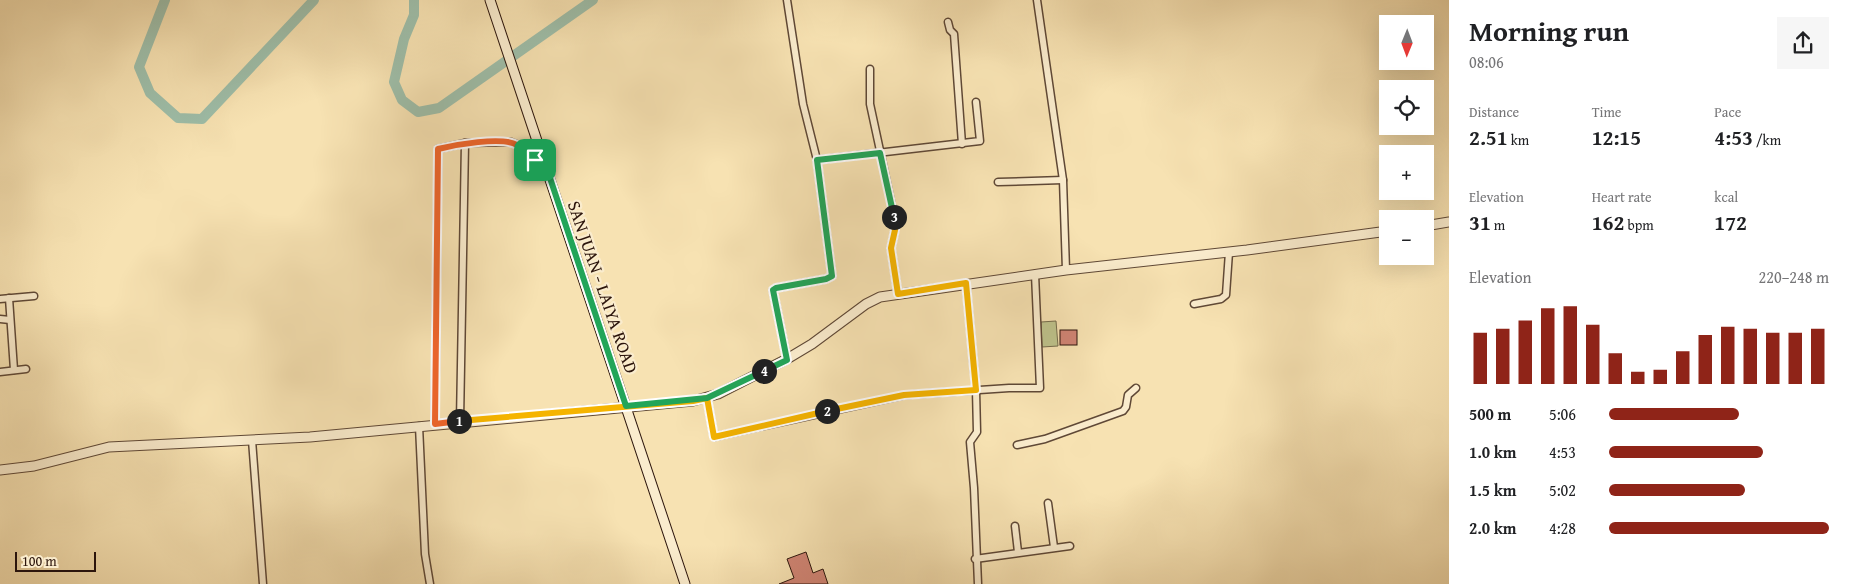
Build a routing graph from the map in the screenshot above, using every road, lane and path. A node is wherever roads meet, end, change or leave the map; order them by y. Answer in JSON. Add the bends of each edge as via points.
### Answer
{"nodes":[{"id":1,"x":490,"y":0,"type":"edge"},
{"id":2,"x":787,"y":0,"type":"edge"},
{"id":3,"x":1037,"y":0,"type":"edge"},
{"id":4,"x":948,"y":22,"type":"dead end"},
{"id":5,"x":870,"y":69,"type":"dead end"},
{"id":6,"x":976,"y":102,"type":"dead end"},
{"id":7,"x":465,"y":143,"type":"junction"},
{"id":8,"x":962,"y":144,"type":"junction"},
{"id":9,"x":880,"y":153,"type":"junction"},
{"id":10,"x":817,"y":160,"type":"junction"},
{"id":11,"x":545,"y":163,"type":"junction"},
{"id":12,"x":1063,"y":180,"type":"junction"},
{"id":13,"x":998,"y":182,"type":"dead end"},
{"id":14,"x":1449,"y":222,"type":"edge"},
{"id":15,"x":1434,"y":224,"type":"edge"},
{"id":16,"x":1379,"y":232,"type":"edge"},
{"id":17,"x":1229,"y":252,"type":"junction"},
{"id":18,"x":1066,"y":270,"type":"junction"},
{"id":19,"x":1035,"y":274,"type":"junction"},
{"id":20,"x":966,"y":283,"type":"junction"},
{"id":21,"x":898,"y":294,"type":"junction"},
{"id":22,"x":34,"y":296,"type":"dead end"},
{"id":23,"x":9,"y":298,"type":"junction"},
{"id":24,"x":0,"y":299,"type":"edge"},
{"id":25,"x":1194,"y":304,"type":"dead end"},
{"id":26,"x":0,"y":319,"type":"edge"},
{"id":27,"x":10,"y":320,"type":"junction"},
{"id":28,"x":787,"y":360,"type":"junction"},
{"id":29,"x":26,"y":369,"type":"dead end"},
{"id":30,"x":14,"y":370,"type":"junction"},
{"id":31,"x":0,"y":372,"type":"edge"},
{"id":32,"x":1136,"y":388,"type":"dead end"},
{"id":33,"x":976,"y":390,"type":"junction"},
{"id":34,"x":707,"y":398,"type":"junction"},
{"id":35,"x":626,"y":406,"type":"junction"},
{"id":36,"x":460,"y":421,"type":"junction"},
{"id":37,"x":435,"y":424,"type":"junction"},
{"id":38,"x":419,"y":426,"type":"junction"},
{"id":39,"x":252,"y":440,"type":"junction"},
{"id":40,"x":1017,"y":445,"type":"dead end"},
{"id":41,"x":0,"y":470,"type":"edge"},
{"id":42,"x":1048,"y":503,"type":"dead end"},
{"id":43,"x":1015,"y":526,"type":"dead end"},
{"id":44,"x":1070,"y":546,"type":"dead end"},
{"id":45,"x":1054,"y":547,"type":"junction"},
{"id":46,"x":1018,"y":552,"type":"junction"},
{"id":47,"x":975,"y":560,"type":"junction"},
{"id":48,"x":263,"y":584,"type":"edge"},
{"id":49,"x":430,"y":584,"type":"edge"},
{"id":50,"x":685,"y":584,"type":"edge"},
{"id":51,"x":978,"y":584,"type":"edge"}],
"edges":[{"from":1,"to":11,"type":"street","name":"SAN JUAN - LAIYA ROAD"},
{"from":2,"to":10,"type":"street","via":[[803,104]]},
{"from":3,"to":12,"type":"street"},
{"from":4,"to":8,"type":"street","via":[[954,34]]},
{"from":5,"to":9,"type":"street","via":[[870,104]]},
{"from":6,"to":8,"type":"street","via":[[980,141]]},
{"from":7,"to":11,"type":"street","via":[[511,142]]},
{"from":7,"to":36,"type":"street"},
{"from":7,"to":37,"type":"street","via":[[438,149]]},
{"from":8,"to":9,"type":"street"},
{"from":9,"to":10,"type":"street"},
{"from":9,"to":21,"type":"street","via":[[894,211],[895,230],[891,248]]},
{"from":10,"to":28,"type":"street","via":[[832,276],[773,290]]},
{"from":11,"to":35,"type":"street","name":"SAN JUAN - LAIYA ROAD"},
{"from":12,"to":13,"type":"street"},
{"from":12,"to":18,"type":"street"},
{"from":14,"to":15,"type":"street"},
{"from":16,"to":17,"type":"street"},
{"from":17,"to":18,"type":"street"},
{"from":17,"to":25,"type":"street","via":[[1226,295]]},
{"from":18,"to":19,"type":"street"},
{"from":19,"to":20,"type":"street"},
{"from":19,"to":33,"type":"street","via":[[1040,388]]},
{"from":20,"to":21,"type":"street"},
{"from":20,"to":33,"type":"street"},
{"from":21,"to":28,"type":"street","via":[[880,297],[866,304]]},
{"from":22,"to":23,"type":"street"},
{"from":23,"to":24,"type":"street"},
{"from":23,"to":27,"type":"street"},
{"from":26,"to":27,"type":"street"},
{"from":27,"to":30,"type":"street"},
{"from":28,"to":34,"type":"street"},
{"from":29,"to":30,"type":"street"},
{"from":30,"to":31,"type":"street"},
{"from":32,"to":40,"type":"street","via":[[1128,396],[1123,410],[1045,439]]},
{"from":33,"to":34,"type":"street","via":[[904,395],[714,437]]},
{"from":33,"to":47,"type":"street","via":[[977,432],[970,442]]},
{"from":34,"to":35,"type":"street"},
{"from":35,"to":36,"type":"street"},
{"from":35,"to":50,"type":"street","name":"SAN JUAN - LAIYA ROAD"},
{"from":36,"to":37,"type":"street"},
{"from":37,"to":38,"type":"street"},
{"from":38,"to":39,"type":"street"},
{"from":38,"to":49,"type":"street","via":[[425,554]]},
{"from":39,"to":41,"type":"street","via":[[108,447],[34,466]]},
{"from":39,"to":48,"type":"street"},
{"from":42,"to":45,"type":"street"},
{"from":43,"to":46,"type":"street"},
{"from":44,"to":45,"type":"street"},
{"from":45,"to":46,"type":"street"},
{"from":46,"to":47,"type":"street"},
{"from":47,"to":51,"type":"street"}]}
